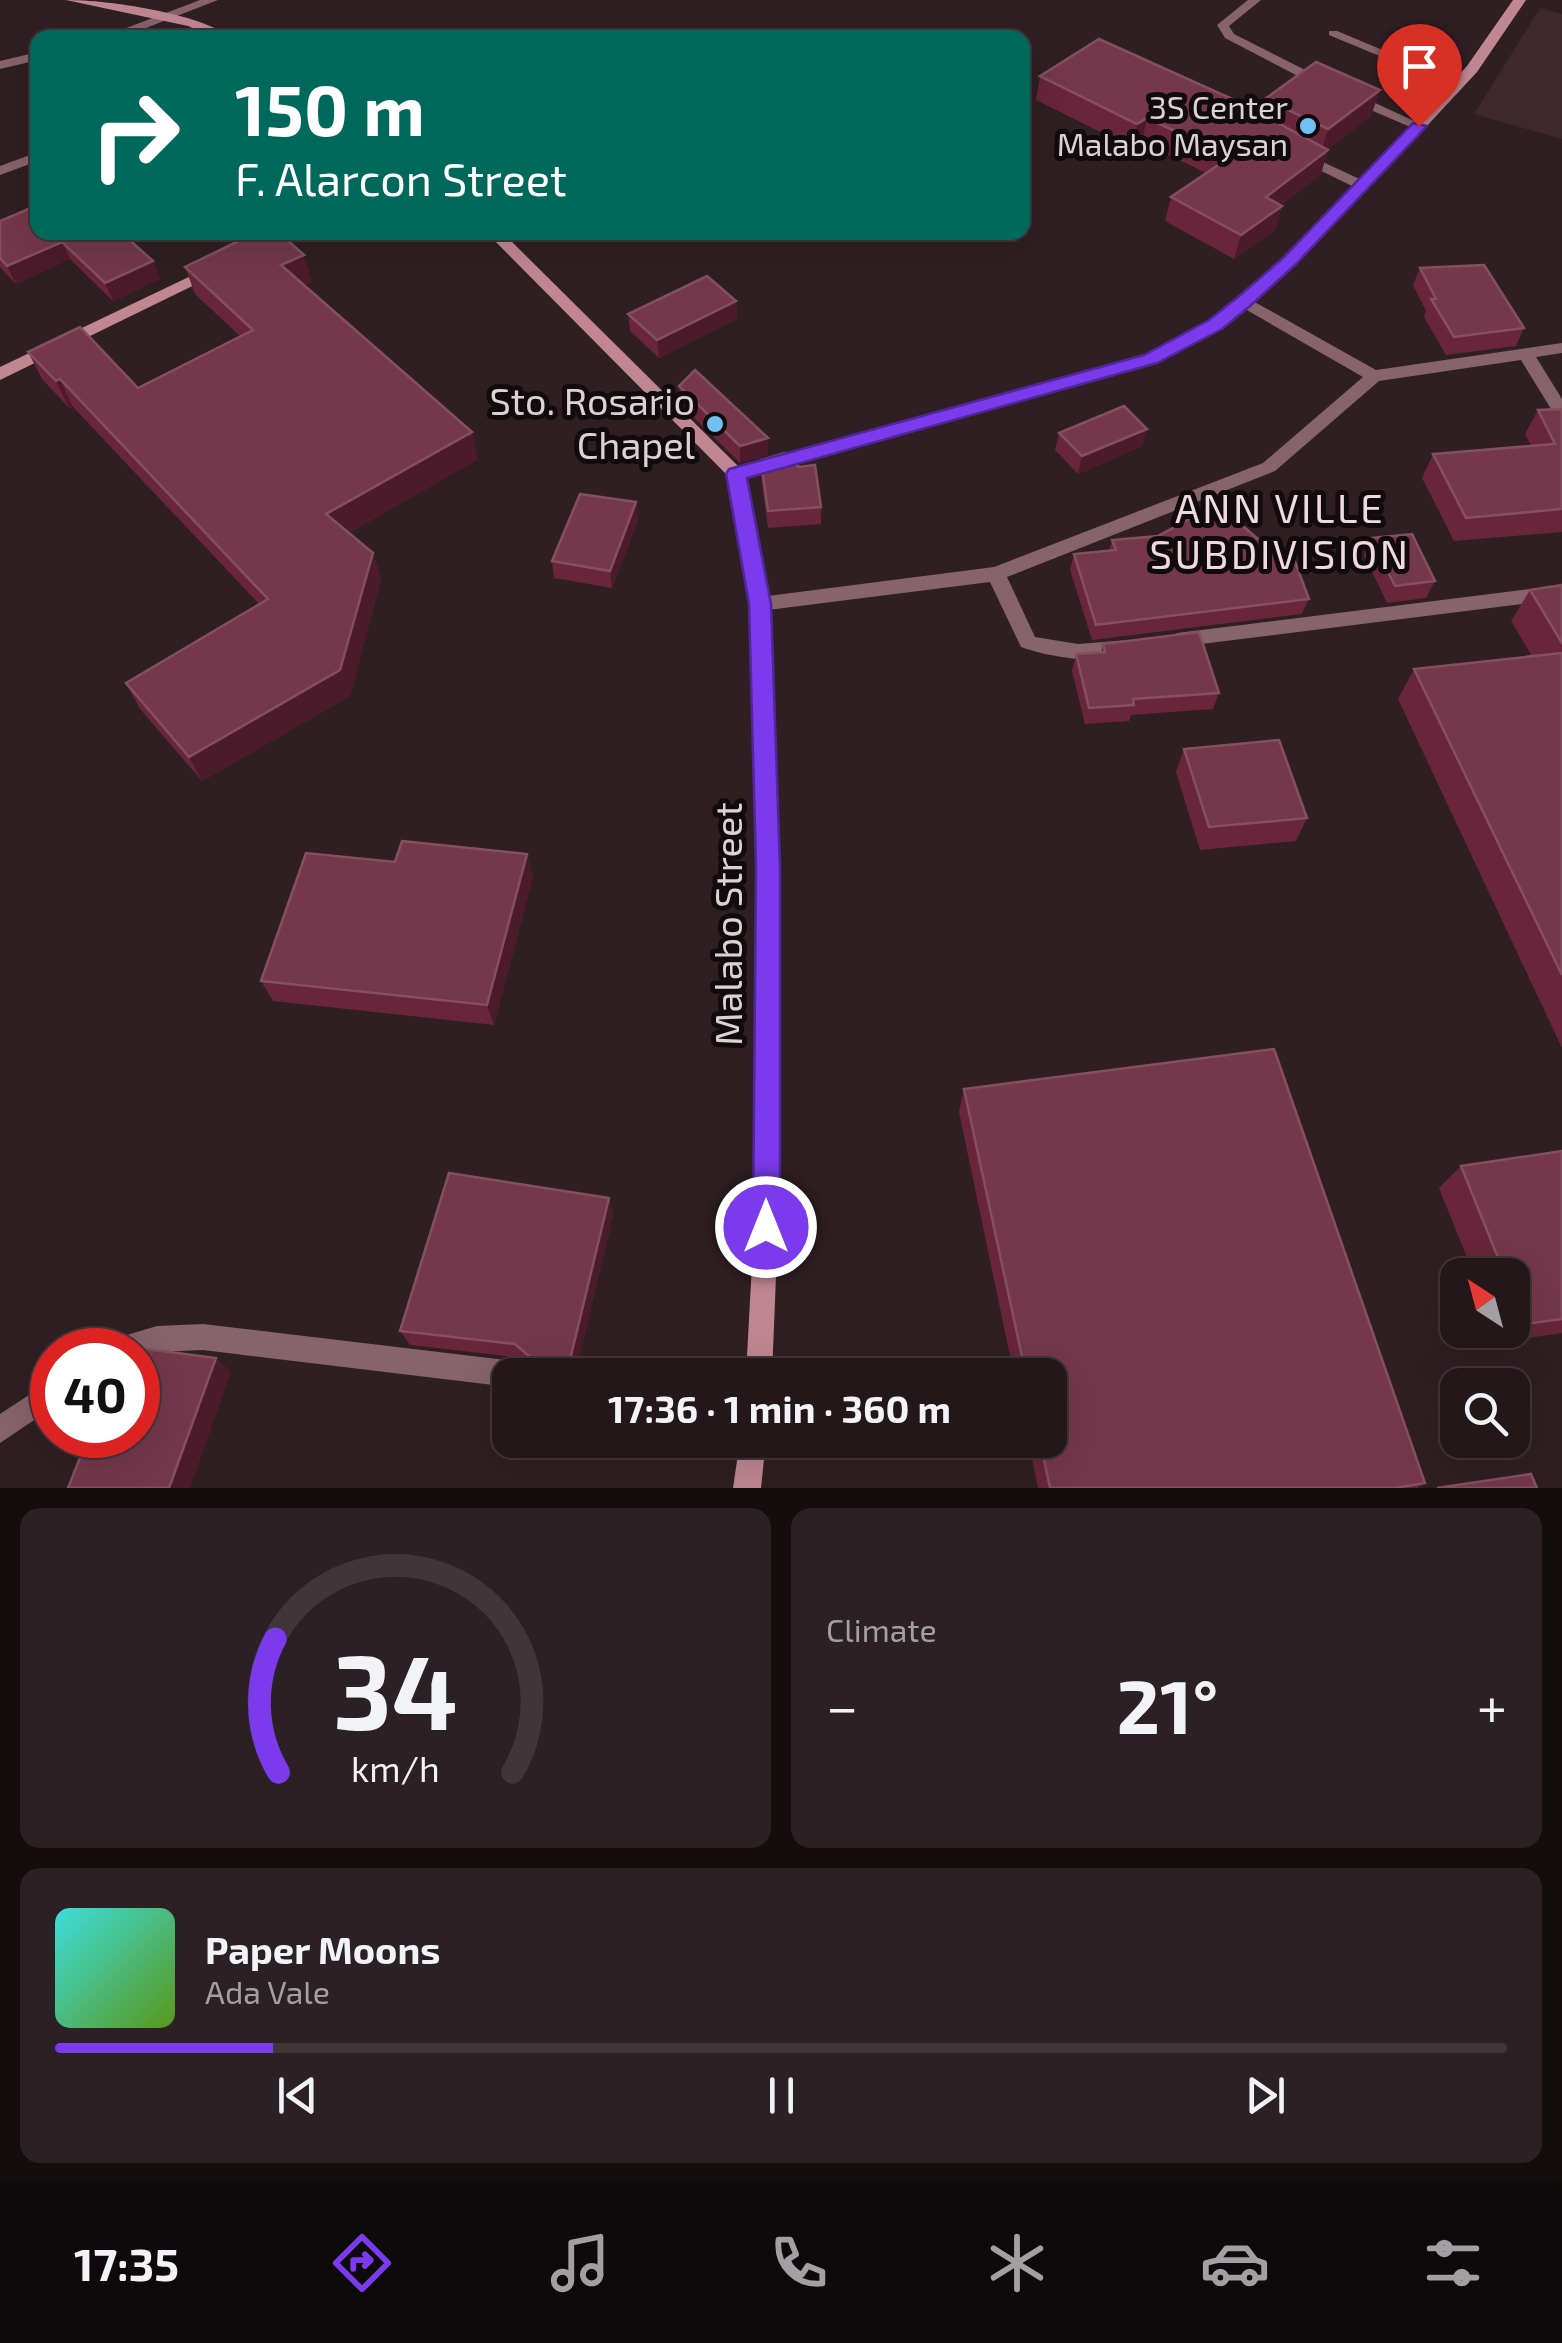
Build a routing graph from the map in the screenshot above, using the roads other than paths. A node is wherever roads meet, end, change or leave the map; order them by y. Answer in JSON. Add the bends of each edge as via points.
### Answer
{"nodes":[{"id":1,"x":72,"y":0,"type":"edge"},
{"id":2,"x":212,"y":0,"type":"edge"},
{"id":3,"x":1255,"y":0,"type":"edge"},
{"id":4,"x":1520,"y":0,"type":"edge"},
{"id":5,"x":162,"y":19,"type":"junction"},
{"id":6,"x":130,"y":30,"type":"edge"},
{"id":7,"x":207,"y":30,"type":"edge"},
{"id":8,"x":1333,"y":34,"type":"dead end"},
{"id":9,"x":30,"y":58,"type":"edge"},
{"id":10,"x":0,"y":65,"type":"edge"},
{"id":11,"x":1458,"y":84,"type":"junction"},
{"id":12,"x":1419,"y":126,"type":"junction"},
{"id":13,"x":1291,"y":151,"type":"edge"},
{"id":14,"x":30,"y":159,"type":"edge"},
{"id":15,"x":0,"y":171,"type":"edge"},
{"id":16,"x":1360,"y":184,"type":"junction"},
{"id":17,"x":276,"y":240,"type":"edge"},
{"id":18,"x":501,"y":240,"type":"edge"},
{"id":19,"x":240,"y":258,"type":"edge"},
{"id":20,"x":223,"y":266,"type":"edge"},
{"id":21,"x":1244,"y":302,"type":"junction"},
{"id":22,"x":1562,"y":348,"type":"edge"},
{"id":23,"x":1524,"y":352,"type":"junction"},
{"id":24,"x":0,"y":374,"type":"edge"},
{"id":25,"x":1374,"y":376,"type":"junction"},
{"id":26,"x":1562,"y":413,"type":"edge"},
{"id":27,"x":736,"y":474,"type":"junction"},
{"id":28,"x":996,"y":574,"type":"junction"},
{"id":29,"x":1562,"y":592,"type":"edge"},
{"id":30,"x":760,"y":604,"type":"junction"},
{"id":31,"x":160,"y":1339,"type":"edge"},
{"id":32,"x":761,"y":1358,"type":"edge"},
{"id":33,"x":492,"y":1371,"type":"edge"},
{"id":34,"x":30,"y":1409,"type":"edge"},
{"id":35,"x":0,"y":1430,"type":"edge"},
{"id":36,"x":751,"y":1458,"type":"edge"},
{"id":37,"x":747,"y":1488,"type":"edge"}],
"edges":[{"from":1,"to":5,"type":"street"},
{"from":2,"to":5,"type":"street"},
{"from":3,"to":12,"type":"lane","via":[[1223,25],[1228,36],[1299,80]]},
{"from":4,"to":11,"type":"street"},
{"from":5,"to":6,"type":"street"},
{"from":5,"to":7,"type":"street"},
{"from":8,"to":11,"type":"lane"},
{"from":9,"to":10,"type":"street"},
{"from":11,"to":12,"type":"street"},
{"from":12,"to":16,"type":"street"},
{"from":13,"to":16,"type":"lane"},
{"from":14,"to":15,"type":"street"},
{"from":16,"to":21,"type":"street"},
{"from":17,"to":19,"type":"street"},
{"from":18,"to":27,"type":"street"},
{"from":20,"to":24,"type":"street"},
{"from":21,"to":25,"type":"street"},
{"from":21,"to":27,"type":"street","via":[[1151,359]]},
{"from":22,"to":23,"type":"street"},
{"from":23,"to":25,"type":"street"},
{"from":23,"to":26,"type":"street"},
{"from":25,"to":28,"type":"street","via":[[1270,467]]},
{"from":27,"to":30,"type":"street","name":"Malabo Street"},
{"from":28,"to":29,"type":"street","via":[[1028,642],[1076,653]]},
{"from":28,"to":30,"type":"street"},
{"from":30,"to":32,"type":"street","name":"Malabo Street","via":[[768,867]]},
{"from":31,"to":33,"type":"street","via":[[202,1337]]},
{"from":34,"to":35,"type":"street"},
{"from":36,"to":37,"type":"street"}]}
